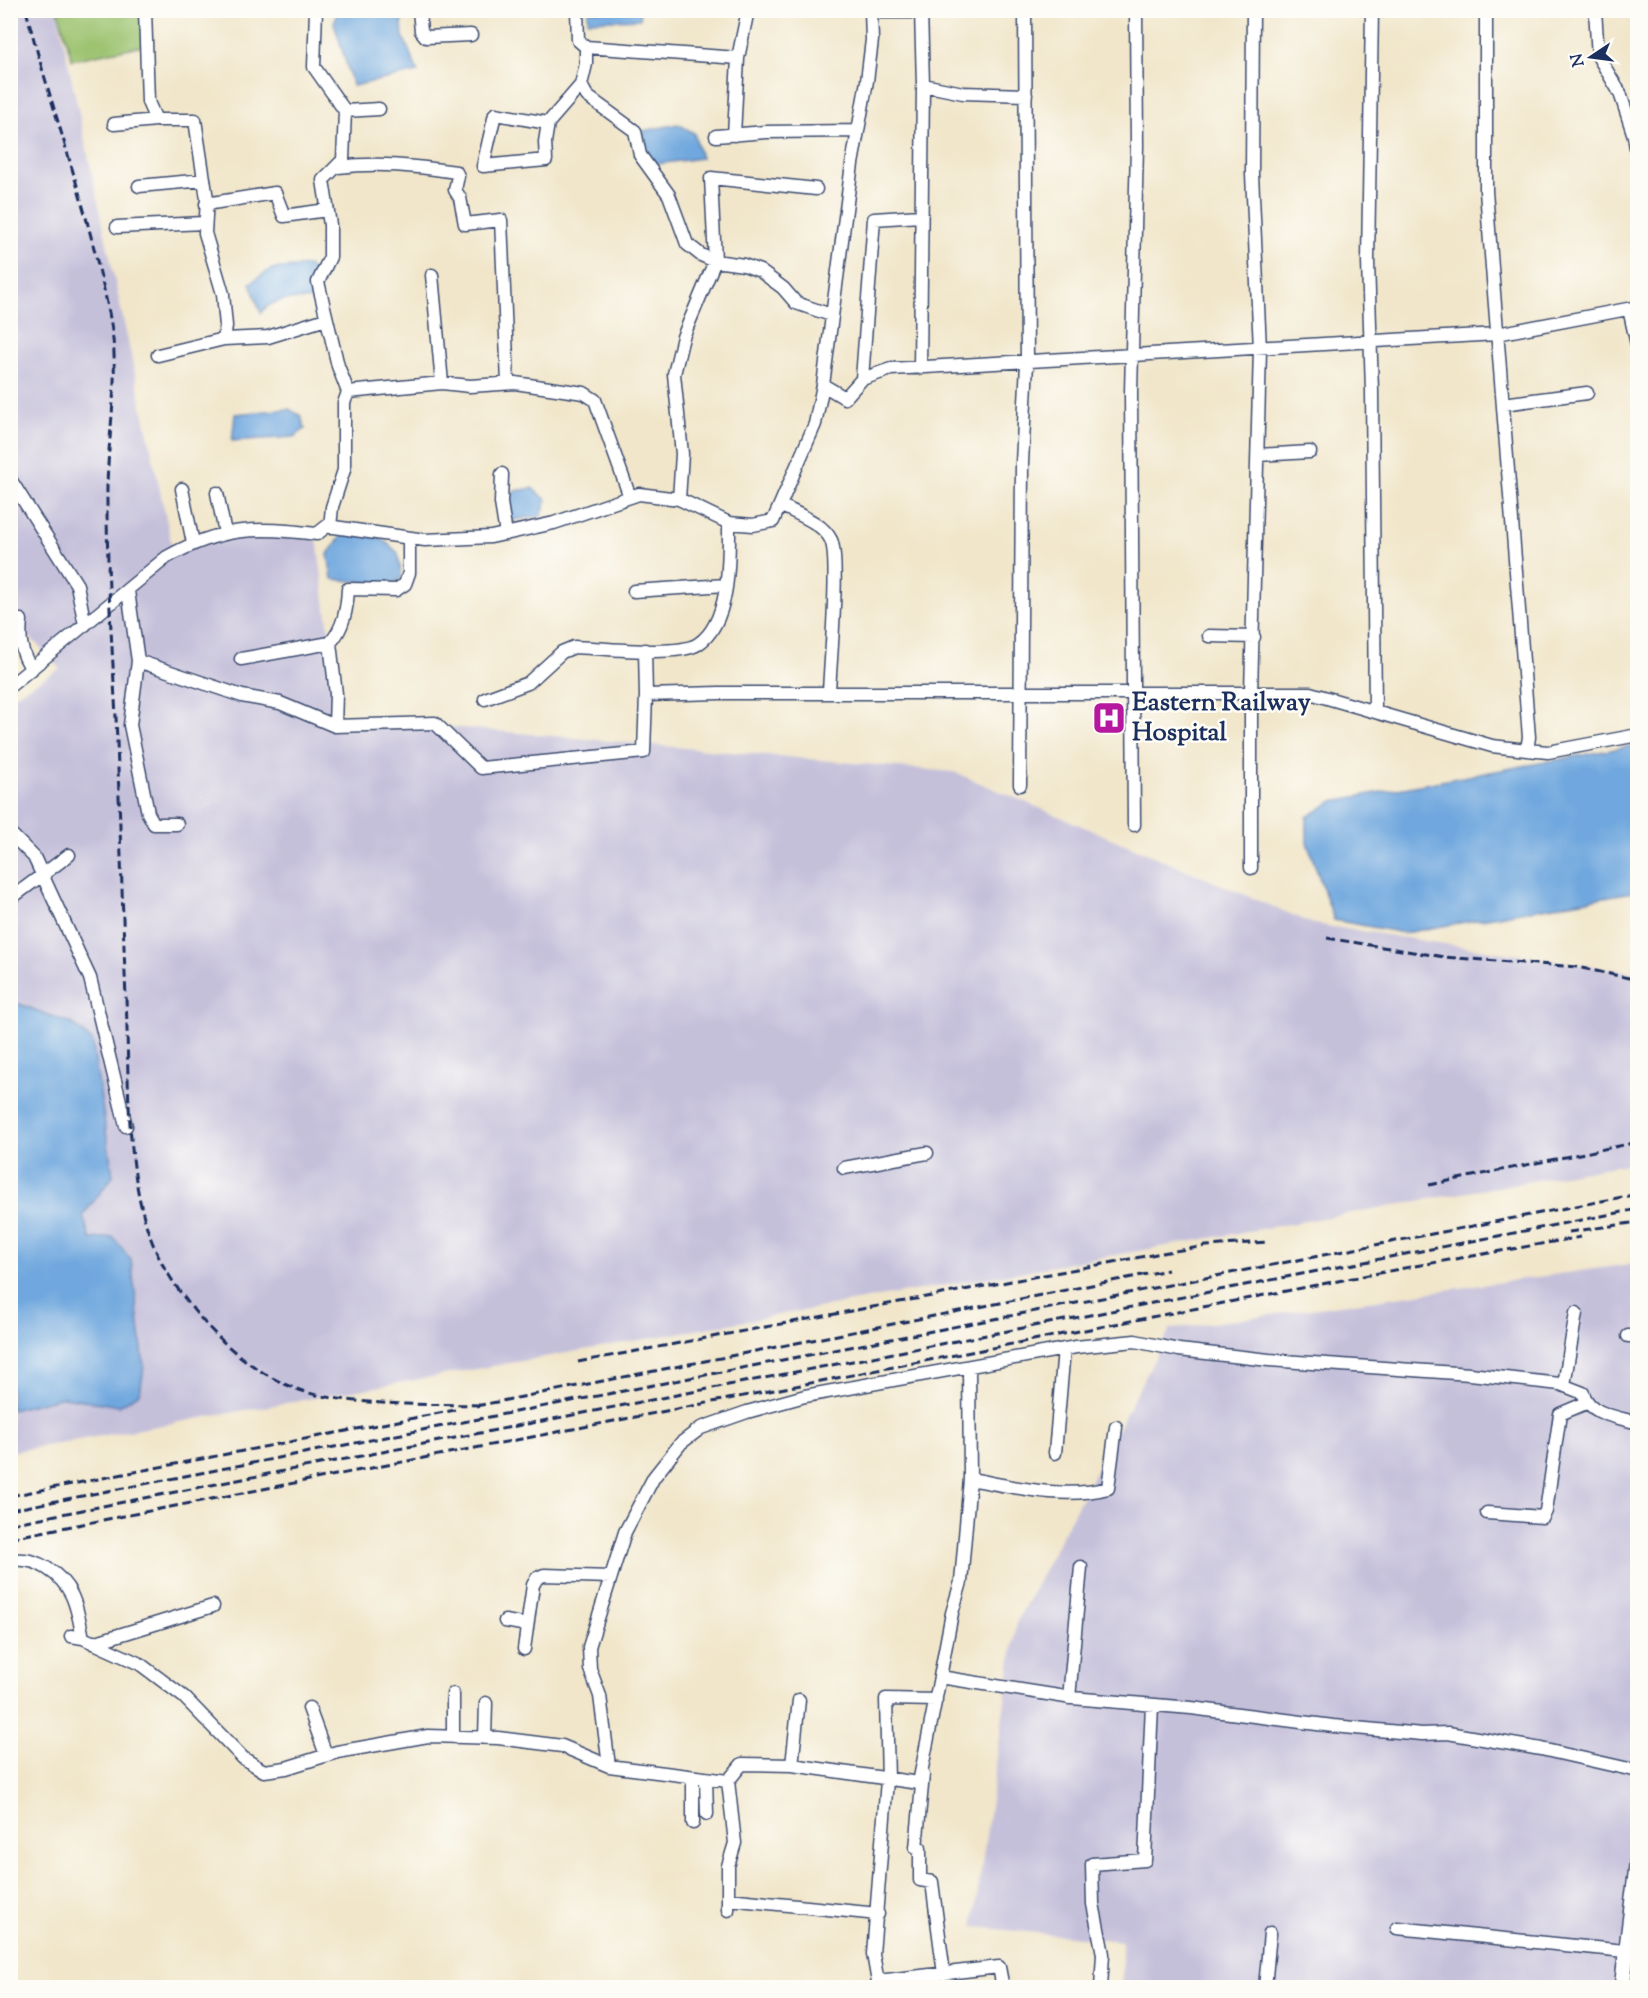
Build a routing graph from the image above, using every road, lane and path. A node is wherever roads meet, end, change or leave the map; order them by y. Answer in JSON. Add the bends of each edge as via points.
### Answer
{"nodes":[{"id":1,"x":145,"y":10,"type":"edge"},
{"id":2,"x":316,"y":10,"type":"edge"},
{"id":3,"x":419,"y":10,"type":"edge"},
{"id":4,"x":577,"y":10,"type":"edge"},
{"id":5,"x":748,"y":10,"type":"edge"},
{"id":6,"x":1025,"y":10,"type":"edge"},
{"id":7,"x":1136,"y":10,"type":"edge"},
{"id":8,"x":1253,"y":10,"type":"edge"},
{"id":9,"x":1372,"y":10,"type":"edge"},
{"id":10,"x":1486,"y":10,"type":"edge"},
{"id":11,"x":1595,"y":10,"type":"edge"},
{"id":12,"x":871,"y":11,"type":"edge"},
{"id":13,"x":922,"y":11,"type":"edge"},
{"id":14,"x":471,"y":35,"type":"dead end"},
{"id":15,"x":586,"y":47,"type":"junction"},
{"id":16,"x":738,"y":58,"type":"junction"},
{"id":17,"x":581,"y":85,"type":"junction"},
{"id":18,"x":923,"y":85,"type":"junction"},
{"id":19,"x":1026,"y":94,"type":"junction"},
{"id":20,"x":379,"y":109,"type":"dead end"},
{"id":21,"x":345,"y":111,"type":"junction"},
{"id":22,"x":156,"y":120,"type":"junction"},
{"id":23,"x":548,"y":123,"type":"junction"},
{"id":24,"x":114,"y":124,"type":"dead end"},
{"id":25,"x":858,"y":131,"type":"junction"},
{"id":26,"x":734,"y":135,"type":"junction"},
{"id":27,"x":716,"y":136,"type":"dead end"},
{"id":28,"x":1638,"y":160,"type":"edge"},
{"id":29,"x":338,"y":167,"type":"junction"},
{"id":30,"x":204,"y":180,"type":"junction"},
{"id":31,"x":140,"y":186,"type":"dead end"},
{"id":32,"x":816,"y":189,"type":"dead end"},
{"id":33,"x":206,"y":204,"type":"junction"},
{"id":34,"x":327,"y":210,"type":"junction"},
{"id":35,"x":920,"y":216,"type":"junction"},
{"id":36,"x":204,"y":223,"type":"junction"},
{"id":37,"x":117,"y":227,"type":"dead end"},
{"id":38,"x":715,"y":261,"type":"junction"},
{"id":39,"x":432,"y":275,"type":"dead end"},
{"id":40,"x":1634,"y":313,"type":"edge"},
{"id":41,"x":831,"y":315,"type":"junction"},
{"id":42,"x":326,"y":319,"type":"junction"},
{"id":43,"x":1497,"y":334,"type":"junction"},
{"id":44,"x":224,"y":339,"type":"junction"},
{"id":45,"x":1369,"y":341,"type":"junction"},
{"id":46,"x":1260,"y":349,"type":"junction"},
{"id":47,"x":1638,"y":349,"type":"edge"},
{"id":48,"x":1133,"y":354,"type":"junction"},
{"id":49,"x":158,"y":355,"type":"dead end"},
{"id":50,"x":1027,"y":363,"type":"junction"},
{"id":51,"x":920,"y":368,"type":"junction"},
{"id":52,"x":862,"y":379,"type":"junction"},
{"id":53,"x":442,"y":383,"type":"junction"},
{"id":54,"x":508,"y":384,"type":"junction"},
{"id":55,"x":823,"y":385,"type":"junction"},
{"id":56,"x":348,"y":392,"type":"junction"},
{"id":57,"x":1587,"y":393,"type":"dead end"},
{"id":58,"x":1503,"y":404,"type":"junction"},
{"id":59,"x":1310,"y":452,"type":"dead end"},
{"id":60,"x":1258,"y":455,"type":"junction"},
{"id":61,"x":502,"y":474,"type":"dead end"},
{"id":62,"x":10,"y":479,"type":"edge"},
{"id":63,"x":182,"y":489,"type":"dead end"},
{"id":64,"x":217,"y":494,"type":"dead end"},
{"id":65,"x":630,"y":496,"type":"junction"},
{"id":66,"x":679,"y":499,"type":"junction"},
{"id":67,"x":782,"y":506,"type":"junction"},
{"id":68,"x":729,"y":523,"type":"junction"},
{"id":69,"x":330,"y":526,"type":"junction"},
{"id":70,"x":225,"y":532,"type":"junction"},
{"id":71,"x":506,"y":534,"type":"junction"},
{"id":72,"x":410,"y":538,"type":"junction"},
{"id":73,"x":193,"y":543,"type":"junction"},
{"id":74,"x":726,"y":585,"type":"junction"},
{"id":75,"x":128,"y":591,"type":"junction"},
{"id":76,"x":634,"y":591,"type":"dead end"},
{"id":77,"x":21,"y":620,"type":"dead end"},
{"id":78,"x":85,"y":625,"type":"junction"},
{"id":79,"x":1209,"y":636,"type":"dead end"},
{"id":80,"x":1254,"y":637,"type":"junction"},
{"id":81,"x":330,"y":643,"type":"junction"},
{"id":82,"x":645,"y":650,"type":"junction"},
{"id":83,"x":241,"y":659,"type":"dead end"},
{"id":84,"x":138,"y":661,"type":"junction"},
{"id":85,"x":32,"y":669,"type":"junction"},
{"id":86,"x":10,"y":686,"type":"edge"},
{"id":87,"x":829,"y":692,"type":"junction"},
{"id":88,"x":1132,"y":692,"type":"junction"},
{"id":89,"x":1022,"y":693,"type":"junction"},
{"id":90,"x":1251,"y":693,"type":"junction"},
{"id":91,"x":646,"y":695,"type":"junction"},
{"id":92,"x":485,"y":699,"type":"dead end"},
{"id":93,"x":1375,"y":710,"type":"junction"},
{"id":94,"x":335,"y":726,"type":"junction"},
{"id":95,"x":1638,"y":735,"type":"edge"},
{"id":96,"x":1527,"y":750,"type":"junction"},
{"id":97,"x":1020,"y":785,"type":"dead end"},
{"id":98,"x":177,"y":825,"type":"dead end"},
{"id":99,"x":1134,"y":825,"type":"dead end"},
{"id":100,"x":10,"y":833,"type":"edge"},
{"id":101,"x":69,"y":855,"type":"dead end"},
{"id":102,"x":1251,"y":868,"type":"dead end"},
{"id":103,"x":42,"y":873,"type":"junction"},
{"id":104,"x":10,"y":899,"type":"edge"},
{"id":105,"x":126,"y":1126,"type":"dead end"},
{"id":106,"x":927,"y":1153,"type":"dead end"},
{"id":107,"x":844,"y":1168,"type":"dead end"},
{"id":108,"x":1576,"y":1313,"type":"dead end"},
{"id":109,"x":1064,"y":1349,"type":"junction"},
{"id":110,"x":969,"y":1367,"type":"junction"},
{"id":111,"x":1564,"y":1385,"type":"junction"},
{"id":112,"x":1586,"y":1403,"type":"junction"},
{"id":113,"x":1638,"y":1423,"type":"edge"},
{"id":114,"x":1116,"y":1427,"type":"dead end"},
{"id":115,"x":1055,"y":1453,"type":"dead end"},
{"id":116,"x":970,"y":1479,"type":"junction"},
{"id":117,"x":1487,"y":1513,"type":"dead end"},
{"id":118,"x":10,"y":1561,"type":"edge"},
{"id":119,"x":1082,"y":1567,"type":"dead end"},
{"id":120,"x":611,"y":1577,"type":"junction"},
{"id":121,"x":213,"y":1606,"type":"dead end"},
{"id":122,"x":506,"y":1621,"type":"dead end"},
{"id":123,"x":527,"y":1625,"type":"junction"},
{"id":124,"x":82,"y":1639,"type":"junction"},
{"id":125,"x":524,"y":1649,"type":"dead end"},
{"id":126,"x":940,"y":1677,"type":"junction"},
{"id":127,"x":453,"y":1694,"type":"dead end"},
{"id":128,"x":1069,"y":1698,"type":"junction"},
{"id":129,"x":800,"y":1700,"type":"dead end"},
{"id":130,"x":936,"y":1700,"type":"junction"},
{"id":131,"x":486,"y":1703,"type":"dead end"},
{"id":132,"x":1152,"y":1705,"type":"junction"},
{"id":133,"x":309,"y":1708,"type":"dead end"},
{"id":134,"x":453,"y":1737,"type":"junction"},
{"id":135,"x":485,"y":1737,"type":"junction"},
{"id":136,"x":326,"y":1755,"type":"junction"},
{"id":137,"x":792,"y":1765,"type":"junction"},
{"id":138,"x":609,"y":1766,"type":"junction"},
{"id":139,"x":1638,"y":1771,"type":"edge"},
{"id":140,"x":923,"y":1775,"type":"junction"},
{"id":141,"x":693,"y":1778,"type":"junction"},
{"id":142,"x":706,"y":1779,"type":"junction"},
{"id":143,"x":887,"y":1780,"type":"junction"},
{"id":144,"x":728,"y":1781,"type":"junction"},
{"id":145,"x":707,"y":1814,"type":"dead end"},
{"id":146,"x":693,"y":1823,"type":"dead end"},
{"id":147,"x":1638,"y":1858,"type":"edge"},
{"id":148,"x":1635,"y":1892,"type":"edge"},
{"id":149,"x":878,"y":1914,"type":"junction"},
{"id":150,"x":1397,"y":1928,"type":"dead end"},
{"id":151,"x":1270,"y":1933,"type":"dead end"},
{"id":152,"x":1625,"y":1951,"type":"junction"},
{"id":153,"x":944,"y":1974,"type":"junction"},
{"id":154,"x":878,"y":1984,"type":"edge"},
{"id":155,"x":1003,"y":1988,"type":"edge"},
{"id":156,"x":1101,"y":1988,"type":"edge"},
{"id":157,"x":1265,"y":1988,"type":"edge"},
{"id":158,"x":1622,"y":1988,"type":"edge"}],
"edges":[{"from":1,"to":22,"type":"street","via":[[148,102]]},
{"from":2,"to":21,"type":"street","via":[[314,67]]},
{"from":3,"to":14,"type":"street","via":[[421,31],[426,37]]},
{"from":4,"to":15,"type":"street","via":[[578,39]]},
{"from":5,"to":16,"type":"street"},
{"from":6,"to":19,"type":"street"},
{"from":7,"to":48,"type":"street"},
{"from":8,"to":46,"type":"street","via":[[1252,174]]},
{"from":9,"to":45,"type":"street"},
{"from":10,"to":43,"type":"street","via":[[1486,191]]},
{"from":11,"to":28,"type":"street","via":[[1598,56],[1620,93]]},
{"from":12,"to":13,"type":"street"},
{"from":12,"to":25,"type":"street","via":[[872,40]]},
{"from":13,"to":18,"type":"street"},
{"from":15,"to":16,"type":"street"},
{"from":15,"to":17,"type":"street"},
{"from":16,"to":26,"type":"street"},
{"from":17,"to":23,"type":"street"},
{"from":17,"to":38,"type":"street","via":[[587,96],[635,131],[640,155],[669,195],[687,244]]},
{"from":18,"to":19,"type":"street","via":[[963,93]]},
{"from":18,"to":35,"type":"street"},
{"from":19,"to":50,"type":"street"},
{"from":20,"to":21,"type":"street"},
{"from":21,"to":29,"type":"street","via":[[345,146]]},
{"from":22,"to":24,"type":"street"},
{"from":22,"to":30,"type":"street","via":[[195,120]]},
{"from":23,"to":23,"type":"street","via":[[544,161],[483,166],[495,114]]},
{"from":25,"to":26,"type":"street"},
{"from":25,"to":41,"type":"street"},
{"from":26,"to":27,"type":"street"},
{"from":29,"to":34,"type":"street","via":[[323,180]]},
{"from":29,"to":54,"type":"street","via":[[401,164],[456,172],[455,190],[465,224],[501,220]]},
{"from":30,"to":31,"type":"street"},
{"from":30,"to":33,"type":"street"},
{"from":32,"to":38,"type":"street","via":[[711,178]]},
{"from":33,"to":34,"type":"street","via":[[275,193],[284,216]]},
{"from":33,"to":36,"type":"street"},
{"from":34,"to":42,"type":"street","via":[[330,257],[318,282]]},
{"from":35,"to":51,"type":"street"},
{"from":35,"to":52,"type":"street","via":[[874,219]]},
{"from":36,"to":37,"type":"street"},
{"from":36,"to":44,"type":"street","via":[[223,294]]},
{"from":38,"to":41,"type":"street","via":[[760,271],[796,303]]},
{"from":38,"to":66,"type":"street","via":[[683,338],[674,375],[682,454]]},
{"from":39,"to":53,"type":"street"},
{"from":40,"to":43,"type":"street"},
{"from":40,"to":47,"type":"street"},
{"from":41,"to":55,"type":"street"},
{"from":42,"to":44,"type":"street","via":[[268,337]]},
{"from":42,"to":56,"type":"street"},
{"from":43,"to":45,"type":"street"},
{"from":43,"to":58,"type":"street"},
{"from":44,"to":49,"type":"street"},
{"from":45,"to":46,"type":"street"},
{"from":45,"to":93,"type":"street"},
{"from":46,"to":48,"type":"street"},
{"from":46,"to":60,"type":"street"},
{"from":48,"to":50,"type":"street"},
{"from":48,"to":88,"type":"street"},
{"from":50,"to":51,"type":"street"},
{"from":50,"to":89,"type":"street","via":[[1022,464]]},
{"from":51,"to":52,"type":"street","via":[[891,369]]},
{"from":52,"to":55,"type":"street","via":[[845,398]]},
{"from":53,"to":54,"type":"street"},
{"from":53,"to":56,"type":"street"},
{"from":54,"to":65,"type":"street","via":[[584,393],[595,400]]},
{"from":55,"to":67,"type":"street","via":[[815,424]]},
{"from":56,"to":69,"type":"street","via":[[344,403],[344,470]]},
{"from":57,"to":58,"type":"street"},
{"from":58,"to":96,"type":"street"},
{"from":59,"to":60,"type":"street"},
{"from":60,"to":80,"type":"street"},
{"from":61,"to":71,"type":"street"},
{"from":62,"to":78,"type":"street","via":[[77,585]]},
{"from":63,"to":73,"type":"street"},
{"from":64,"to":70,"type":"street"},
{"from":65,"to":66,"type":"street"},
{"from":65,"to":71,"type":"street","via":[[554,523]]},
{"from":66,"to":68,"type":"street"},
{"from":67,"to":68,"type":"street","via":[[774,521],[753,525]]},
{"from":67,"to":87,"type":"street","via":[[820,527],[831,540],[834,577]]},
{"from":68,"to":74,"type":"street"},
{"from":69,"to":70,"type":"street","via":[[317,534],[266,529]]},
{"from":69,"to":72,"type":"street"},
{"from":70,"to":73,"type":"street"},
{"from":71,"to":72,"type":"street"},
{"from":72,"to":81,"type":"street","via":[[405,584],[396,590],[348,589],[339,633]]},
{"from":73,"to":75,"type":"street","via":[[167,557]]},
{"from":74,"to":76,"type":"street"},
{"from":74,"to":82,"type":"street","via":[[717,625],[697,645]]},
{"from":75,"to":78,"type":"street"},
{"from":75,"to":84,"type":"street"},
{"from":77,"to":85,"type":"street","via":[[19,636],[24,658]]},
{"from":78,"to":85,"type":"street"},
{"from":79,"to":80,"type":"street"},
{"from":80,"to":90,"type":"street"},
{"from":81,"to":83,"type":"street"},
{"from":81,"to":94,"type":"street"},
{"from":82,"to":91,"type":"street"},
{"from":82,"to":92,"type":"street","via":[[574,647],[562,652],[528,683]]},
{"from":84,"to":94,"type":"street","via":[[242,696],[280,703]]},
{"from":84,"to":98,"type":"street","via":[[130,725],[148,813],[154,824]]},
{"from":85,"to":86,"type":"street"},
{"from":87,"to":89,"type":"street"},
{"from":87,"to":91,"type":"street"},
{"from":88,"to":89,"type":"street"},
{"from":88,"to":90,"type":"street"},
{"from":88,"to":99,"type":"street"},
{"from":89,"to":97,"type":"street"},
{"from":90,"to":93,"type":"street","via":[[1310,693]]},
{"from":90,"to":102,"type":"street"},
{"from":91,"to":94,"type":"street","via":[[644,752],[481,768],[435,723]]},
{"from":93,"to":96,"type":"street","via":[[1492,746]]},
{"from":95,"to":96,"type":"street","via":[[1548,752]]},
{"from":100,"to":103,"type":"street","via":[[34,857]]},
{"from":101,"to":103,"type":"street"},
{"from":103,"to":104,"type":"street"},
{"from":103,"to":105,"type":"street","via":[[90,978]]},
{"from":106,"to":107,"type":"street"},
{"from":108,"to":111,"type":"street"},
{"from":109,"to":110,"type":"street"},
{"from":109,"to":111,"type":"street","via":[[1135,1341],[1269,1360],[1470,1374]]},
{"from":109,"to":115,"type":"street"},
{"from":110,"to":116,"type":"street"},
{"from":110,"to":120,"type":"street","via":[[805,1396],[701,1428],[681,1443],[654,1477],[625,1532]]},
{"from":111,"to":112,"type":"street","via":[[1583,1393]]},
{"from":112,"to":113,"type":"street","via":[[1596,1411]]},
{"from":112,"to":117,"type":"street","via":[[1560,1414],[1543,1517]]},
{"from":114,"to":116,"type":"street","via":[[1108,1488],[1068,1494]]},
{"from":116,"to":126,"type":"street","via":[[961,1582]]},
{"from":118,"to":124,"type":"street","via":[[34,1561],[54,1573],[73,1597]]},
{"from":119,"to":128,"type":"street"},
{"from":120,"to":123,"type":"street","via":[[537,1578]]},
{"from":120,"to":138,"type":"street","via":[[589,1647]]},
{"from":121,"to":124,"type":"street"},
{"from":122,"to":123,"type":"street"},
{"from":123,"to":125,"type":"street"},
{"from":124,"to":136,"type":"street","via":[[140,1664],[158,1677],[184,1697],[243,1758],[264,1771]]},
{"from":126,"to":128,"type":"street"},
{"from":126,"to":130,"type":"street"},
{"from":127,"to":134,"type":"street"},
{"from":128,"to":132,"type":"street"},
{"from":129,"to":137,"type":"street"},
{"from":130,"to":140,"type":"street"},
{"from":130,"to":143,"type":"street","via":[[886,1699]]},
{"from":131,"to":135,"type":"street"},
{"from":132,"to":139,"type":"street","via":[[1333,1726],[1448,1733]]},
{"from":132,"to":156,"type":"street","via":[[1144,1860],[1092,1864],[1093,1904],[1103,1954]]},
{"from":133,"to":136,"type":"street"},
{"from":134,"to":135,"type":"street"},
{"from":134,"to":136,"type":"street","via":[[428,1736]]},
{"from":135,"to":138,"type":"street","via":[[562,1746]]},
{"from":137,"to":143,"type":"street"},
{"from":137,"to":144,"type":"street","via":[[742,1764]]},
{"from":138,"to":141,"type":"street"},
{"from":140,"to":143,"type":"street","via":[[919,1783]]},
{"from":140,"to":153,"type":"street","via":[[916,1848],[920,1848],[920,1880],[932,1882]]},
{"from":141,"to":142,"type":"street"},
{"from":141,"to":146,"type":"street"},
{"from":142,"to":144,"type":"street"},
{"from":142,"to":145,"type":"street"},
{"from":143,"to":149,"type":"street"},
{"from":144,"to":149,"type":"street","via":[[735,1843],[728,1866],[728,1904]]},
{"from":147,"to":148,"type":"street"},
{"from":148,"to":152,"type":"street"},
{"from":149,"to":154,"type":"street","via":[[873,1954]]},
{"from":150,"to":152,"type":"street"},
{"from":151,"to":157,"type":"street"},
{"from":152,"to":158,"type":"street"},
{"from":153,"to":154,"type":"street"},
{"from":153,"to":155,"type":"street","via":[[999,1967]]}]}
